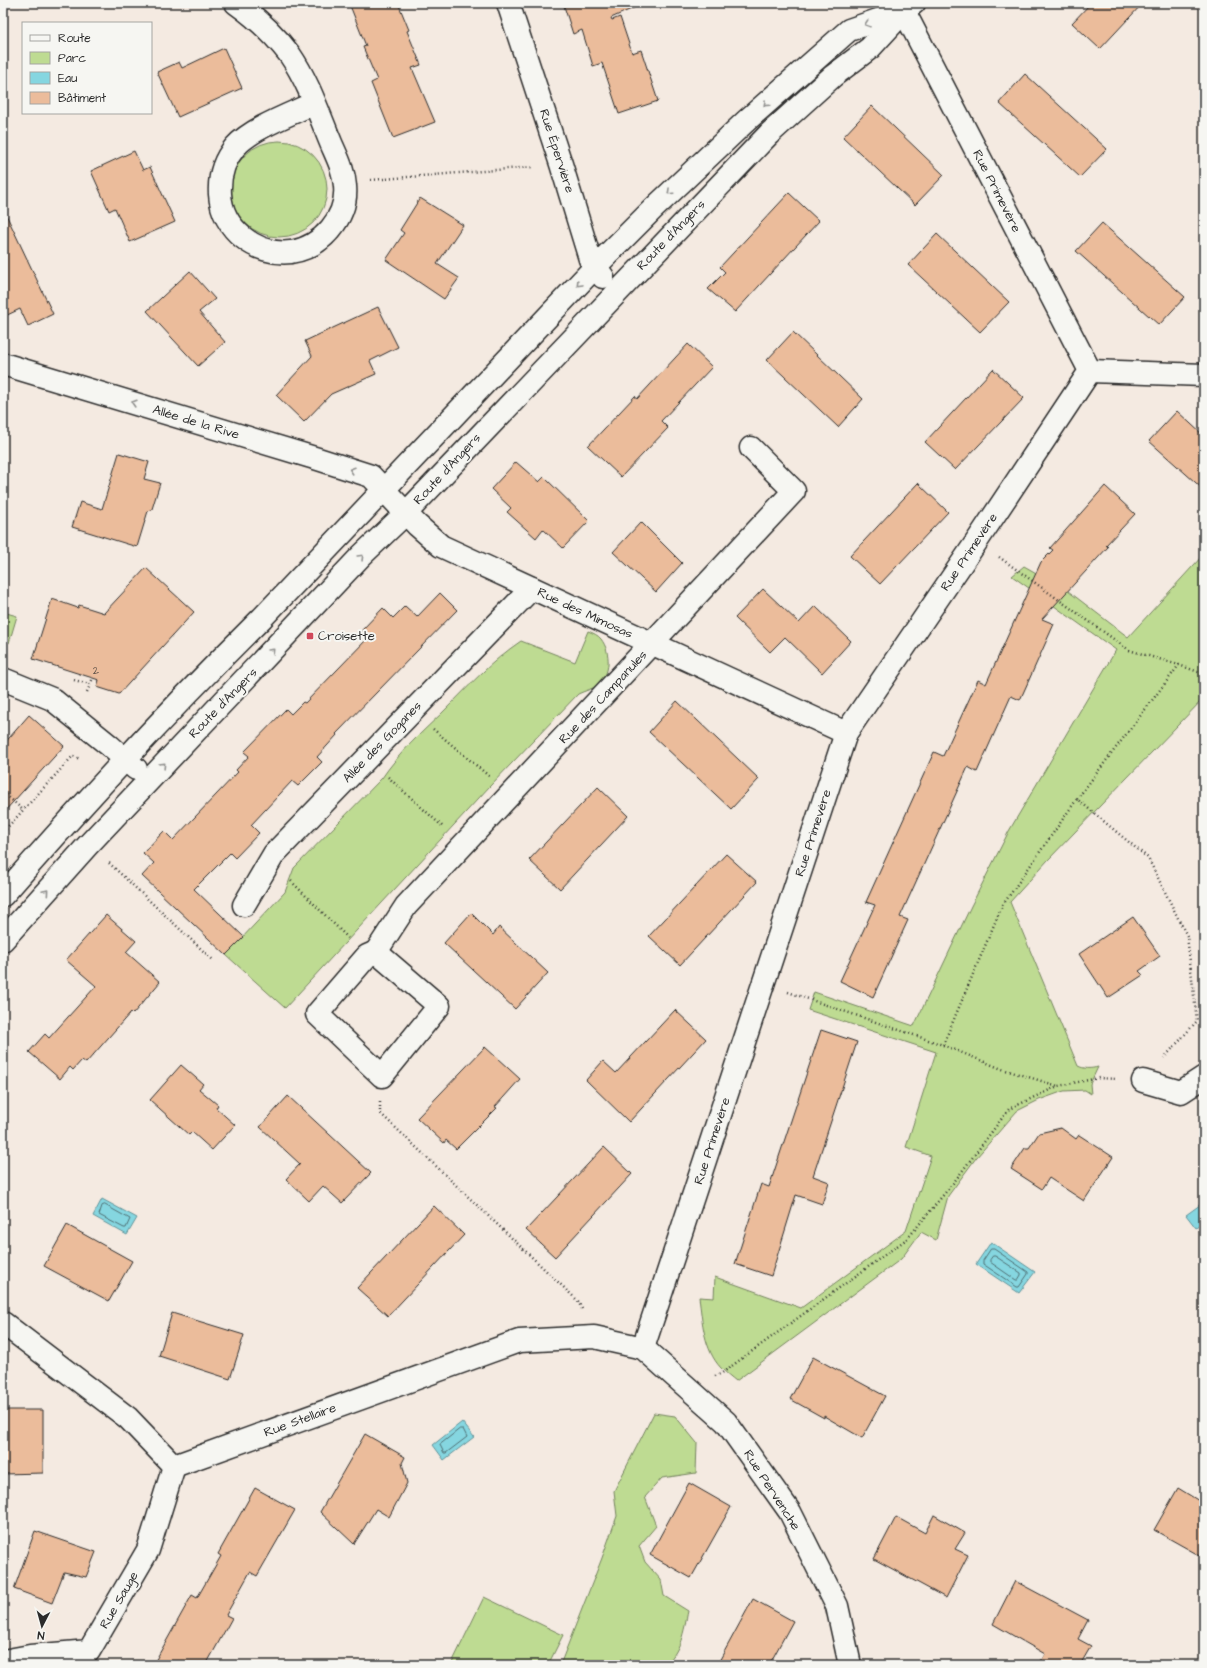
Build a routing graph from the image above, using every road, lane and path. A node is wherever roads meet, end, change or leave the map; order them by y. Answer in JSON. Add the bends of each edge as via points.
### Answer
{"nodes":[{"id":1,"x":236,"y":3,"type":"edge"},
{"id":2,"x":508,"y":3,"type":"edge"},
{"id":3,"x":909,"y":7,"type":"edge"},
{"id":4,"x":314,"y":103,"type":"junction"},
{"id":5,"x":561,"y":164,"type":"junction"},
{"id":6,"x":368,"y":180,"type":"dead end"},
{"id":7,"x":596,"y":266,"type":"junction"},
{"id":8,"x":615,"y":293,"type":"junction"},
{"id":9,"x":3,"y":364,"type":"edge"},
{"id":10,"x":1090,"y":371,"type":"junction"},
{"id":11,"x":1204,"y":375,"type":"edge"},
{"id":12,"x":751,"y":448,"type":"dead end"},
{"id":13,"x":384,"y":489,"type":"junction"},
{"id":14,"x":406,"y":513,"type":"junction"},
{"id":15,"x":977,"y":542,"type":"junction"},
{"id":16,"x":532,"y":588,"type":"junction"},
{"id":17,"x":653,"y":644,"type":"junction"},
{"id":18,"x":1179,"y":665,"type":"junction"},
{"id":19,"x":1204,"y":674,"type":"edge"},
{"id":20,"x":3,"y":679,"type":"edge"},
{"id":21,"x":412,"y":712,"type":"junction"},
{"id":22,"x":846,"y":733,"type":"junction"},
{"id":23,"x":367,"y":758,"type":"junction"},
{"id":24,"x":82,"y":760,"type":"dead end"},
{"id":25,"x":126,"y":760,"type":"junction"},
{"id":26,"x":492,"y":779,"type":"dead end"},
{"id":27,"x":148,"y":781,"type":"junction"},
{"id":28,"x":3,"y":792,"type":"edge"},
{"id":29,"x":1077,"y":799,"type":"junction"},
{"id":30,"x":23,"y":810,"type":"junction"},
{"id":31,"x":445,"y":829,"type":"dead end"},
{"id":32,"x":3,"y":832,"type":"edge"},
{"id":33,"x":88,"y":844,"type":"junction"},
{"id":34,"x":270,"y":860,"type":"junction"},
{"id":35,"x":3,"y":895,"type":"edge"},
{"id":36,"x":3,"y":903,"type":"edge"},
{"id":37,"x":244,"y":905,"type":"dead end"},
{"id":38,"x":20,"y":921,"type":"junction"},
{"id":39,"x":3,"y":940,"type":"edge"},
{"id":40,"x":372,"y":954,"type":"junction"},
{"id":41,"x":213,"y":960,"type":"dead end"},
{"id":42,"x":764,"y":984,"type":"junction"},
{"id":43,"x":944,"y":1045,"type":"junction"},
{"id":44,"x":382,"y":1076,"type":"junction"},
{"id":45,"x":1204,"y":1077,"type":"edge"},
{"id":46,"x":1144,"y":1081,"type":"junction"},
{"id":47,"x":1058,"y":1086,"type":"junction"},
{"id":48,"x":3,"y":1323,"type":"edge"},
{"id":49,"x":594,"y":1338,"type":"junction"},
{"id":50,"x":643,"y":1348,"type":"junction"},
{"id":51,"x":686,"y":1386,"type":"junction"},
{"id":52,"x":174,"y":1466,"type":"junction"},
{"id":53,"x":88,"y":1658,"type":"edge"},
{"id":54,"x":3,"y":1661,"type":"edge"},
{"id":55,"x":850,"y":1665,"type":"edge"}],
"edges":[{"from":1,"to":4,"type":"street","via":[[273,34],[291,56]]},
{"from":2,"to":5,"type":"street","name":"Rue Épervière"},
{"from":3,"to":7,"type":"street","one_way":true,"via":[[849,30],[729,138]]},
{"from":3,"to":8,"type":"street","name":"Route d'Angers","via":[[870,48],[833,76],[769,134]]},
{"from":3,"to":10,"type":"street","name":"Rue Primevère"},
{"from":4,"to":4,"type":"street","via":[[343,172],[344,201],[340,214],[332,228],[306,247],[291,252],[275,252],[255,246],[232,228],[224,214],[219,185],[227,158],[246,137]]},
{"from":5,"to":6,"type":"path"},
{"from":5,"to":7,"type":"street","name":"Rue Épervière","via":[[590,259]]},
{"from":7,"to":8,"type":"street","name":"Rue Épervière"},
{"from":7,"to":13,"type":"street","one_way":true},
{"from":8,"to":14,"type":"street","name":"Route d'Angers"},
{"from":13,"to":9,"type":"street","name":"Allée de la Rive","one_way":true,"via":[[371,476]]},
{"from":10,"to":11,"type":"street"},
{"from":10,"to":15,"type":"street","name":"Rue Primevère"},
{"from":12,"to":17,"type":"street","name":"Rue des Campanules","via":[[794,491]]},
{"from":13,"to":14,"type":"street","name":"Rue des Mimosas"},
{"from":13,"to":25,"type":"street","via":[[262,618],[204,675]]},
{"from":14,"to":16,"type":"street","name":"Rue des Mimosas","via":[[441,546]]},
{"from":27,"to":14,"type":"street","name":"Route d'Angers","one_way":true,"via":[[361,556]]},
{"from":15,"to":18,"type":"path","via":[[1129,650]]},
{"from":15,"to":22,"type":"street","name":"Rue Primevère"},
{"from":16,"to":17,"type":"street","name":"Rue des Mimosas"},
{"from":16,"to":21,"type":"street","name":"Allée des Goganes"},
{"from":17,"to":22,"type":"street","name":"Rue des Mimosas"},
{"from":17,"to":40,"type":"street","name":"Rue des Campanules","via":[[406,906]]},
{"from":18,"to":19,"type":"path"},
{"from":18,"to":29,"type":"path"},
{"from":20,"to":25,"type":"street","via":[[52,699]]},
{"from":21,"to":23,"type":"street","name":"Allée des Goganes"},
{"from":21,"to":26,"type":"path"},
{"from":22,"to":42,"type":"street","name":"Rue Primevère"},
{"from":23,"to":31,"type":"path"},
{"from":23,"to":34,"type":"street","name":"Allée des Goganes"},
{"from":24,"to":30,"type":"path","via":[[73,756]]},
{"from":25,"to":27,"type":"street"},
{"from":25,"to":35,"type":"street","via":[[64,825]]},
{"from":27,"to":33,"type":"street","name":"Route d'Angers"},
{"from":28,"to":30,"type":"path"},
{"from":29,"to":43,"type":"path","via":[[1002,906]]},
{"from":29,"to":46,"type":"path","via":[[1148,858],[1187,936],[1197,1021]]},
{"from":30,"to":32,"type":"path"},
{"from":38,"to":33,"type":"street","name":"Route d'Angers","one_way":true},
{"from":33,"to":41,"type":"path"},
{"from":34,"to":37,"type":"street","name":"Allée des Goganes"},
{"from":34,"to":40,"type":"path"},
{"from":36,"to":38,"type":"street"},
{"from":38,"to":39,"type":"street","name":"Route d'Angers"},
{"from":40,"to":44,"type":"street","name":"Rue des Campanules","via":[[317,1014]]},
{"from":40,"to":44,"type":"street","via":[[438,1006]]},
{"from":42,"to":43,"type":"path"},
{"from":42,"to":50,"type":"street","name":"Rue Primevère"},
{"from":43,"to":47,"type":"path","via":[[1002,1069]]},
{"from":44,"to":49,"type":"path","via":[[380,1113],[578,1301]]},
{"from":45,"to":46,"type":"street","via":[[1181,1092]]},
{"from":46,"to":47,"type":"path","via":[[1099,1078]]},
{"from":47,"to":51,"type":"path","via":[[1009,1109],[908,1238],[722,1374]]},
{"from":48,"to":52,"type":"street","via":[[128,1418]]},
{"from":49,"to":50,"type":"street","name":"Rue Stellaire"},
{"from":49,"to":52,"type":"street","name":"Rue Stellaire","via":[[519,1341]]},
{"from":50,"to":51,"type":"street","name":"Rue Pervenche"},
{"from":51,"to":55,"type":"street","name":"Rue Pervenche","via":[[726,1422],[790,1512],[837,1606]]},
{"from":52,"to":53,"type":"street","name":"Rue Sauge","via":[[148,1550]]},
{"from":53,"to":54,"type":"street","name":"Rue Sauge","via":[[30,1656]]}]}
